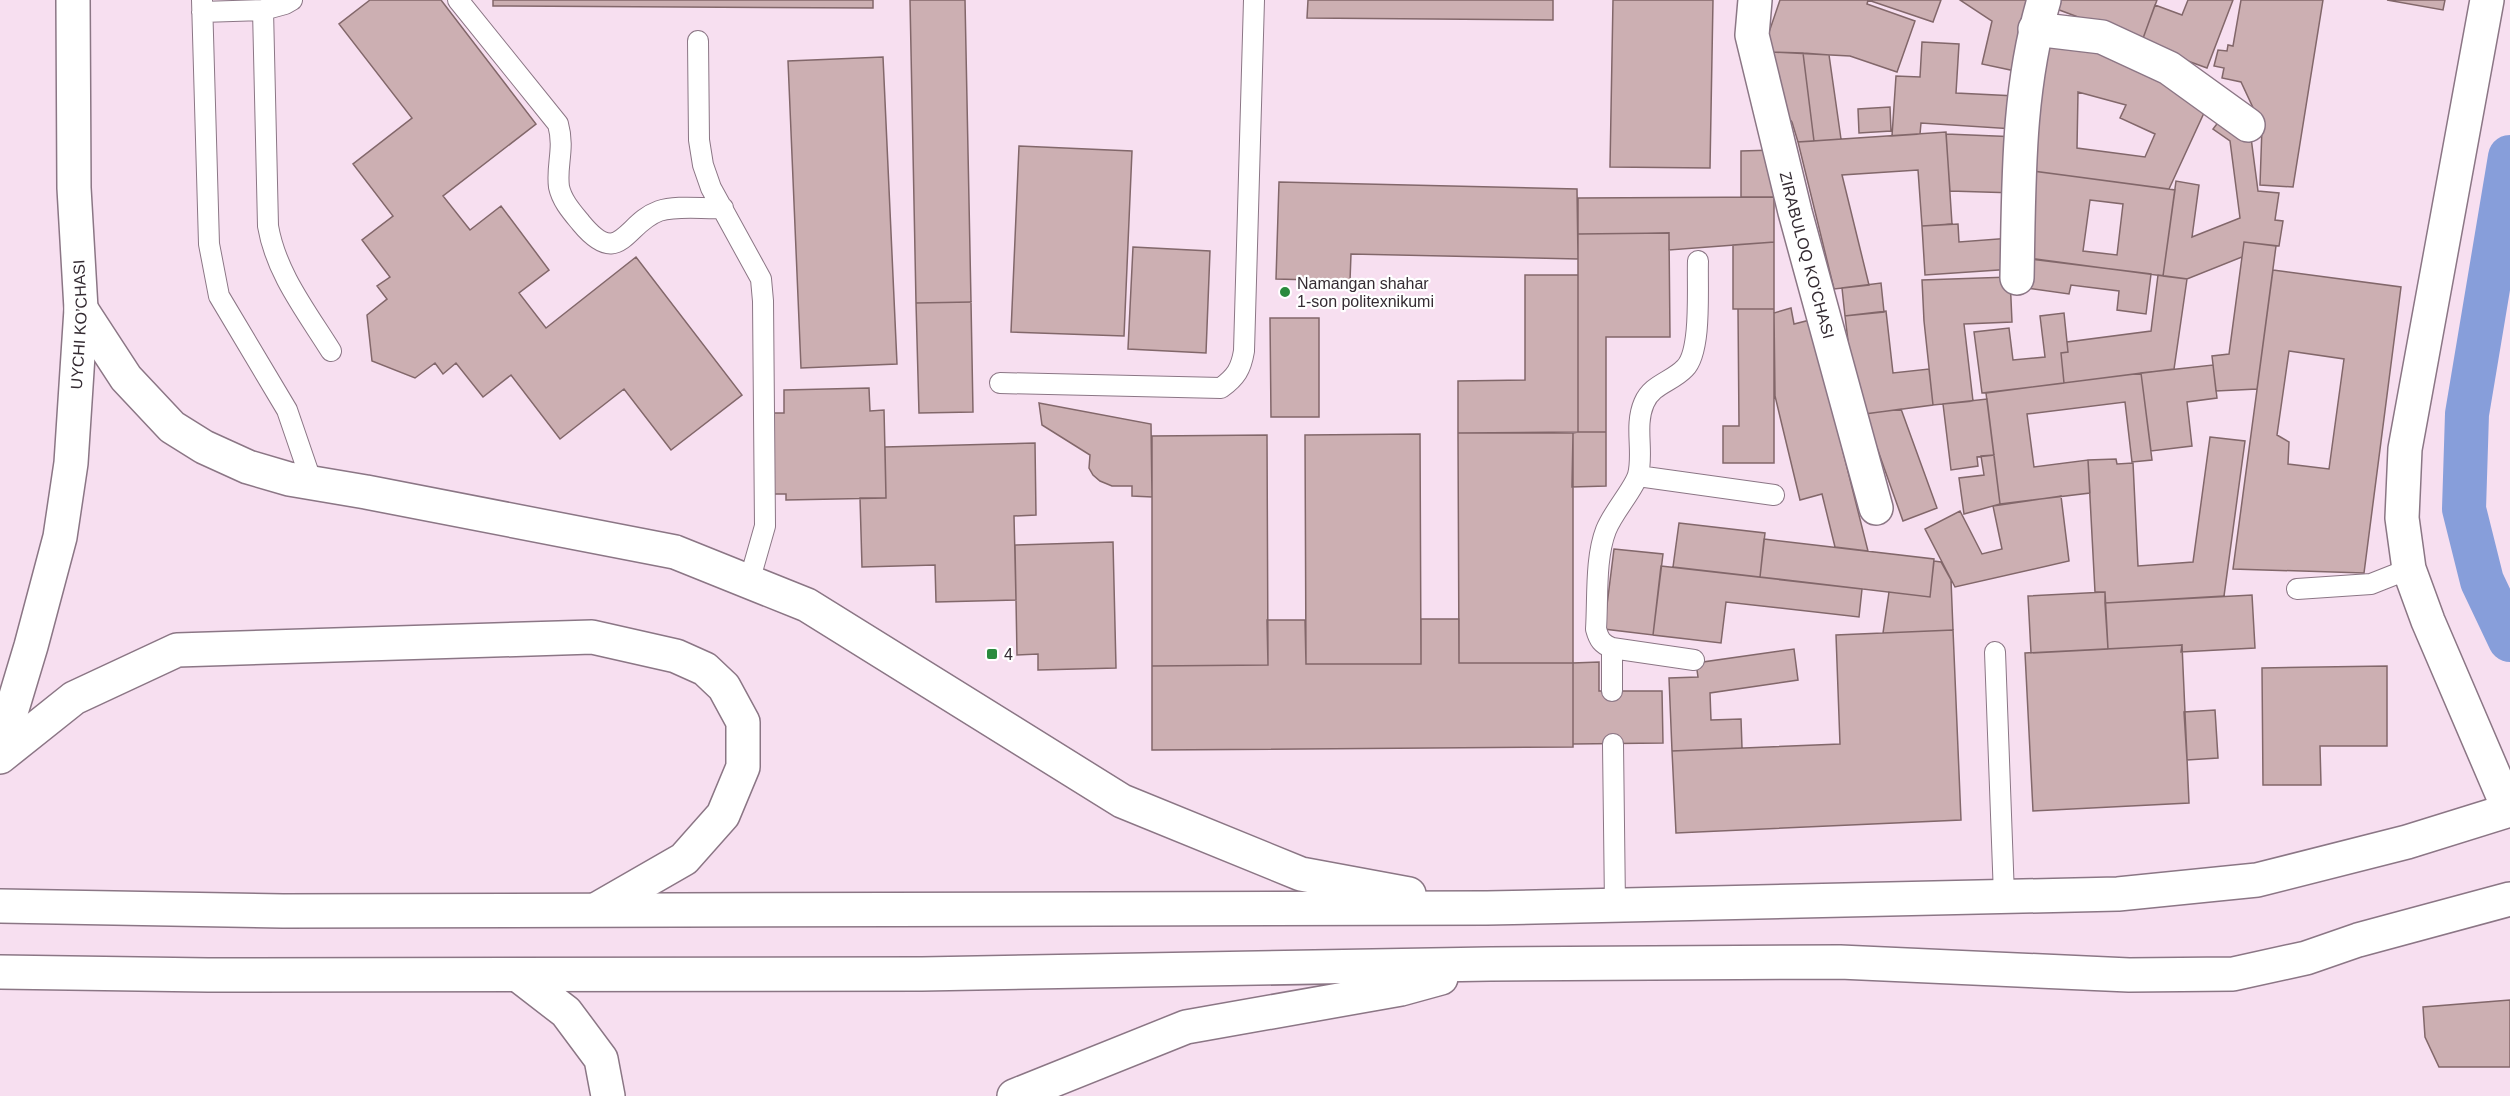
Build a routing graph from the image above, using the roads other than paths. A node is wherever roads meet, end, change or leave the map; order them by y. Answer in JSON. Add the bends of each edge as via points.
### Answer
{"nodes":[{"id":1,"x":73,"y":0,"type":"edge"},
{"id":2,"x":292,"y":0,"type":"edge"},
{"id":3,"x":458,"y":0,"type":"edge"},
{"id":4,"x":1254,"y":0,"type":"edge"},
{"id":5,"x":1755,"y":0,"type":"edge"},
{"id":6,"x":2487,"y":0,"type":"edge"},
{"id":7,"x":202,"y":6,"type":"edge"},
{"id":8,"x":263,"y":10,"type":"junction"},
{"id":9,"x":2039,"y":14,"type":"edge"},
{"id":10,"x":698,"y":40,"type":"dead end"},
{"id":11,"x":2248,"y":125,"type":"dead end"},
{"id":12,"x":723,"y":208,"type":"junction"},
{"id":13,"x":1698,"y":261,"type":"dead end"},
{"id":14,"x":2017,"y":278,"type":"dead end"},
{"id":15,"x":81,"y":309,"type":"junction"},
{"id":16,"x":331,"y":351,"type":"dead end"},
{"id":17,"x":1000,"y":383,"type":"dead end"},
{"id":18,"x":1638,"y":476,"type":"junction"},
{"id":19,"x":312,"y":483,"type":"junction"},
{"id":20,"x":1774,"y":495,"type":"dead end"},
{"id":21,"x":1876,"y":508,"type":"dead end"},
{"id":22,"x":2409,"y":569,"type":"junction"},
{"id":23,"x":749,"y":582,"type":"junction"},
{"id":24,"x":2297,"y":589,"type":"dead end"},
{"id":25,"x":1612,"y":648,"type":"junction"},
{"id":26,"x":1995,"y":652,"type":"dead end"},
{"id":27,"x":1694,"y":660,"type":"dead end"},
{"id":28,"x":1612,"y":691,"type":"dead end"},
{"id":29,"x":1613,"y":744,"type":"dead end"},
{"id":30,"x":0,"y":749,"type":"edge"},
{"id":31,"x":0,"y":757,"type":"edge"},
{"id":32,"x":2510,"y":810,"type":"edge"},
{"id":33,"x":2004,"y":897,"type":"junction"},
{"id":34,"x":2510,"y":899,"type":"edge"},
{"id":35,"x":1615,"y":905,"type":"junction"},
{"id":36,"x":0,"y":906,"type":"edge"},
{"id":37,"x":1488,"y":908,"type":"junction"},
{"id":38,"x":594,"y":911,"type":"junction"},
{"id":39,"x":1490,"y":964,"type":"junction"},
{"id":40,"x":0,"y":972,"type":"edge"},
{"id":41,"x":518,"y":975,"type":"junction"},
{"id":42,"x":608,"y":1096,"type":"edge"},
{"id":43,"x":1014,"y":1096,"type":"edge"}],
"edges":[{"from":1,"to":15,"type":"main road","name":"UYCHI KO’CHASI","via":[[74,188]]},
{"from":2,"to":8,"type":"lane"},
{"from":3,"to":12,"type":"lane","via":[[558,124],[562,138],[560,188],[571,211],[591,235],[611,243],[665,209]]},
{"from":4,"to":17,"type":"lane","via":[[1244,351],[1242,366],[1234,379],[1221,388]]},
{"from":5,"to":21,"type":"main road","name":"ZIRABULOQ KO'CHASI","via":[[1752,35],[1795,212]]},
{"from":6,"to":22,"type":"main road","via":[[2405,449],[2402,518]]},
{"from":7,"to":8,"type":"lane"},
{"from":7,"to":19,"type":"lane","via":[[208,244],[212,269],[219,296],[287,410]]},
{"from":8,"to":16,"type":"lane","via":[[268,226],[273,251],[285,276]]},
{"from":9,"to":11,"type":"main road","via":[[2169,68]]},
{"from":9,"to":14,"type":"main road","via":[[2020,126]]},
{"from":10,"to":12,"type":"lane","via":[[699,140],[711,188]]},
{"from":12,"to":23,"type":"lane","via":[[761,279],[763,301],[765,526]]},
{"from":13,"to":18,"type":"lane","via":[[1692,358],[1685,368],[1650,392],[1644,404]]},
{"from":15,"to":19,"type":"main road","via":[[126,378],[172,427],[248,467]]},
{"from":15,"to":30,"type":"main road","name":"UYCHI KO’CHASI","via":[[71,463],[60,537]]},
{"from":18,"to":20,"type":"lane"},
{"from":18,"to":25,"type":"lane","via":[[1613,515],[1601,544],[1596,629],[1599,639]]},
{"from":19,"to":23,"type":"main road","via":[[675,552]]},
{"from":22,"to":24,"type":"lane","via":[[2371,584]]},
{"from":22,"to":32,"type":"main road"},
{"from":23,"to":37,"type":"main road","via":[[807,605],[1122,801],[1301,874]]},
{"from":25,"to":27,"type":"lane"},
{"from":25,"to":28,"type":"lane"},
{"from":26,"to":33,"type":"lane"},
{"from":29,"to":35,"type":"lane"},
{"from":31,"to":38,"type":"main road","via":[[74,698],[177,650],[592,637],[676,656],[705,669],[724,687],[742,722],[743,767],[723,815],[684,859]]},
{"from":32,"to":33,"type":"main road","via":[[2408,842],[2257,880],[2118,894]]},
{"from":33,"to":35,"type":"main road"},
{"from":34,"to":39,"type":"main road","via":[[2306,958],[2233,974],[2128,975],[1840,962]]},
{"from":35,"to":37,"type":"main road"},
{"from":36,"to":38,"type":"main road"},
{"from":37,"to":38,"type":"main road"},
{"from":39,"to":41,"type":"main road","via":[[910,974]]},
{"from":39,"to":43,"type":"main road","via":[[1401,989],[1186,1027]]},
{"from":40,"to":41,"type":"main road"},
{"from":41,"to":42,"type":"main road","via":[[566,1012],[601,1059]]}]}
